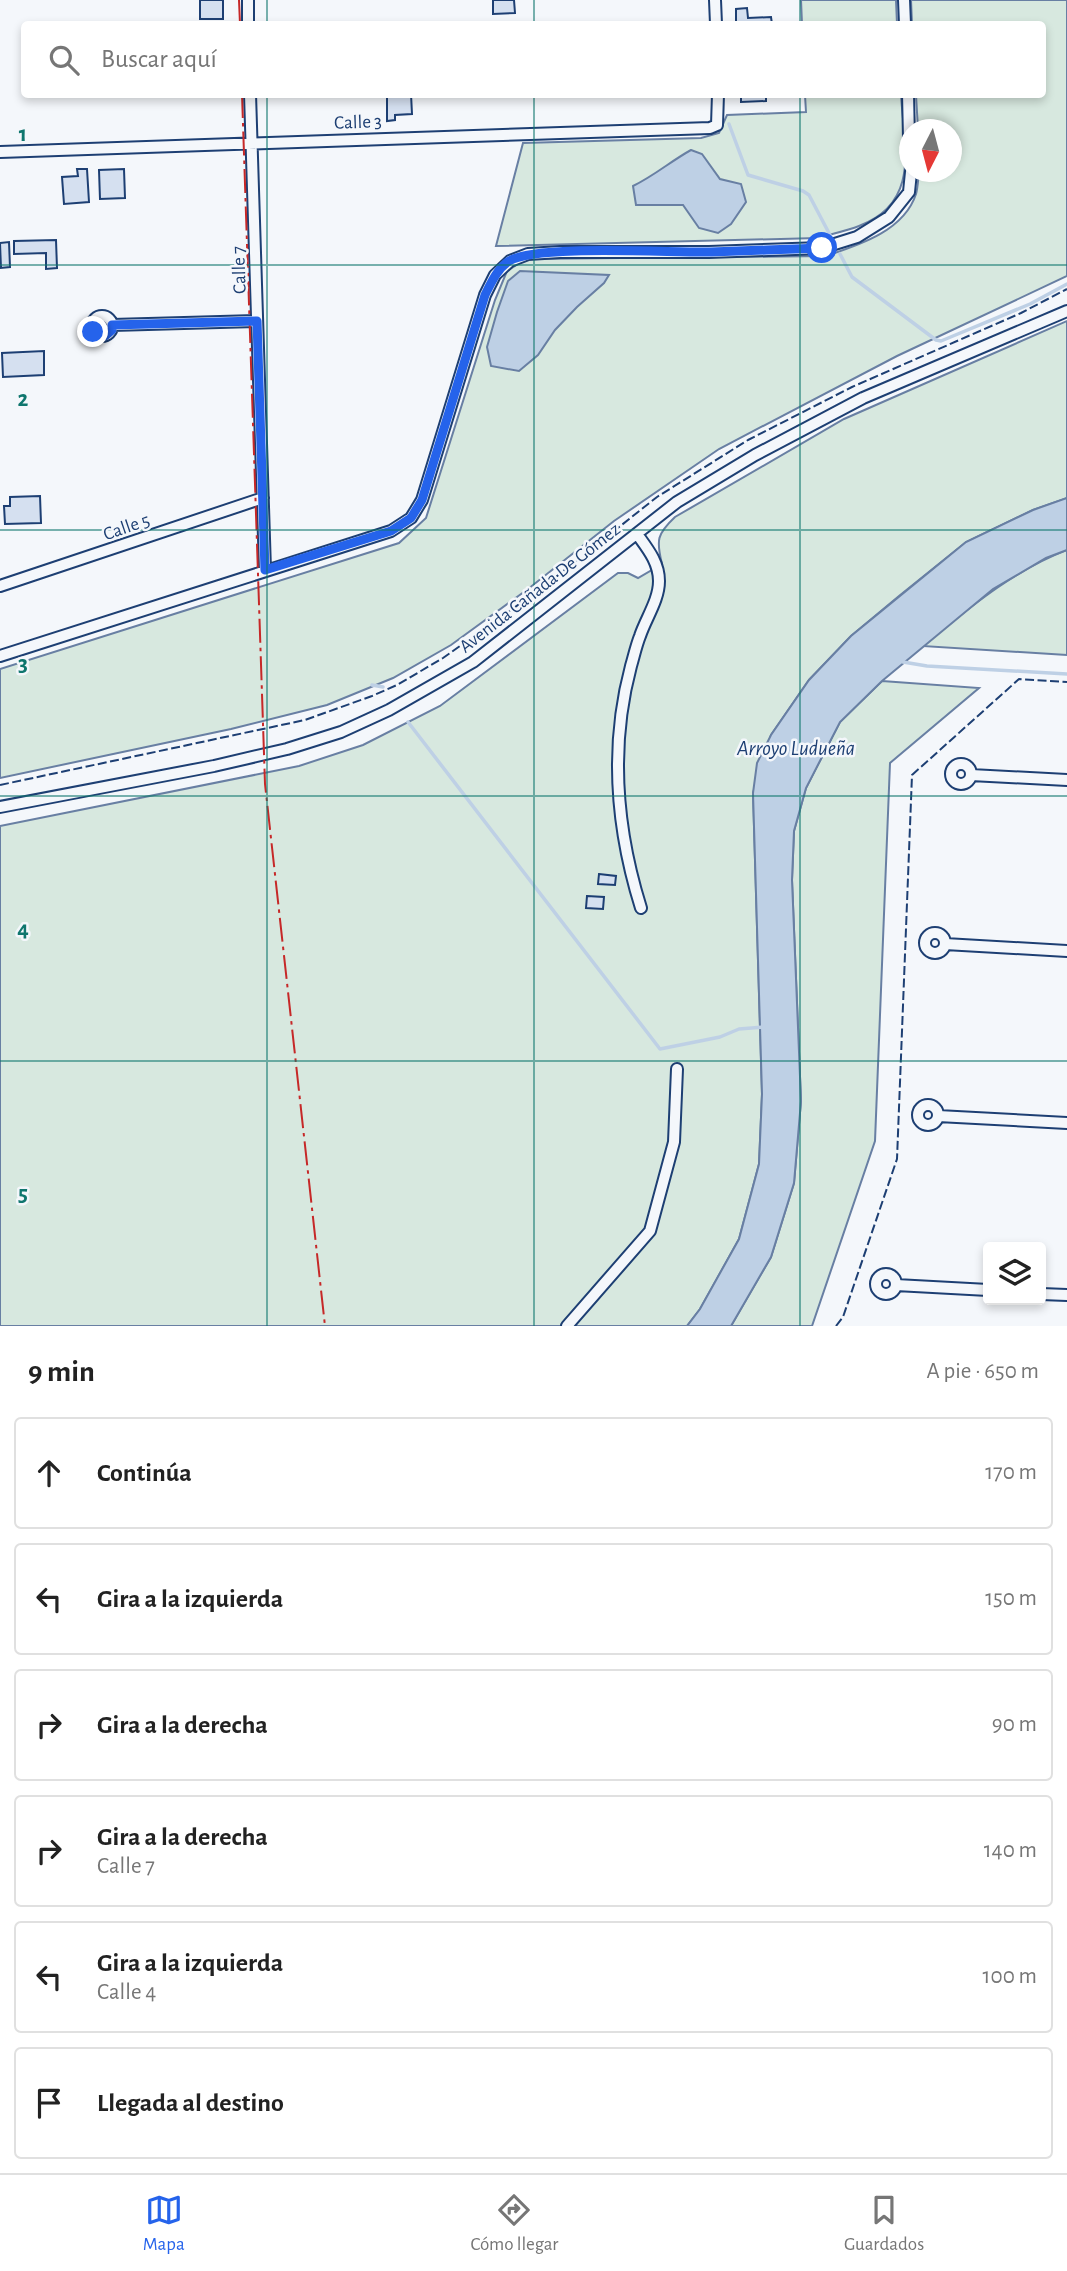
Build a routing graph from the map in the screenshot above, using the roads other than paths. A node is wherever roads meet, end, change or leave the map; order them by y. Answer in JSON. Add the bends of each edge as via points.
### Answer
{"nodes":[{"id":1,"x":248,"y":0,"type":"edge"},
{"id":2,"x":715,"y":0,"type":"edge"},
{"id":3,"x":904,"y":0,"type":"edge"},
{"id":4,"x":248,"y":21,"type":"edge"},
{"id":5,"x":716,"y":21,"type":"edge"},
{"id":6,"x":905,"y":21,"type":"edge"},
{"id":7,"x":250,"y":98,"type":"edge"},
{"id":8,"x":718,"y":98,"type":"edge"},
{"id":9,"x":908,"y":98,"type":"edge"},
{"id":10,"x":909,"y":119,"type":"edge"},
{"id":11,"x":252,"y":142,"type":"junction"},
{"id":12,"x":0,"y":152,"type":"edge"},
{"id":13,"x":910,"y":182,"type":"edge"},
{"id":14,"x":1067,"y":310,"type":"edge"},
{"id":15,"x":257,"y":321,"type":"junction"},
{"id":16,"x":112,"y":325,"type":"dead end"},
{"id":17,"x":263,"y":498,"type":"junction"},
{"id":18,"x":637,"y":534,"type":"junction"},
{"id":19,"x":265,"y":570,"type":"junction"},
{"id":20,"x":0,"y":586,"type":"edge"},
{"id":21,"x":0,"y":656,"type":"edge"},
{"id":22,"x":971,"y":775,"type":"dead end"},
{"id":23,"x":1067,"y":780,"type":"edge"},
{"id":24,"x":0,"y":807,"type":"edge"},
{"id":25,"x":641,"y":908,"type":"dead end"},
{"id":26,"x":945,"y":944,"type":"dead end"},
{"id":27,"x":1067,"y":951,"type":"edge"},
{"id":28,"x":677,"y":1069,"type":"dead end"},
{"id":29,"x":938,"y":1116,"type":"dead end"},
{"id":30,"x":1067,"y":1124,"type":"edge"},
{"id":31,"x":896,"y":1285,"type":"dead end"},
{"id":32,"x":983,"y":1290,"type":"edge"},
{"id":33,"x":1046,"y":1294,"type":"edge"},
{"id":34,"x":1067,"y":1295,"type":"edge"},
{"id":35,"x":567,"y":1326,"type":"edge"}],
"edges":[{"from":1,"to":4,"type":"street"},
{"from":2,"to":5,"type":"street"},
{"from":3,"to":6,"type":"street"},
{"from":7,"to":11,"type":"street","name":"Calle 7"},
{"from":8,"to":11,"type":"street","name":"Calle 3","via":[[717,125],[710,128]]},
{"from":9,"to":10,"type":"street"},
{"from":11,"to":12,"type":"street","name":"Calle 3"},
{"from":11,"to":15,"type":"street","name":"Calle 7"},
{"from":13,"to":19,"type":"street","via":[[909,192],[889,217],[857,237],[822,248],[560,252],[528,254],[510,261],[495,275],[485,295],[422,500],[411,518],[391,531]]},
{"from":14,"to":18,"type":"street","name":"Avenida Cañada De Gómez","via":[[863,398],[755,455],[677,502]]},
{"from":15,"to":16,"type":"street"},
{"from":15,"to":17,"type":"street","name":"Calle 7"},
{"from":17,"to":19,"type":"street","name":"Calle 7"},
{"from":17,"to":20,"type":"street","name":"Calle 5"},
{"from":18,"to":24,"type":"street","name":"Avenida Cañada De Gómez","via":[[473,662],[341,732],[214,766]]},
{"from":18,"to":25,"type":"street","via":[[656,561],[659,580],[624,698],[617,799],[628,866]]},
{"from":19,"to":21,"type":"street"},
{"from":22,"to":23,"type":"street"},
{"from":26,"to":27,"type":"street"},
{"from":28,"to":35,"type":"street","via":[[674,1142],[650,1231]]},
{"from":29,"to":30,"type":"street"},
{"from":31,"to":32,"type":"street"},
{"from":33,"to":34,"type":"street"}]}
